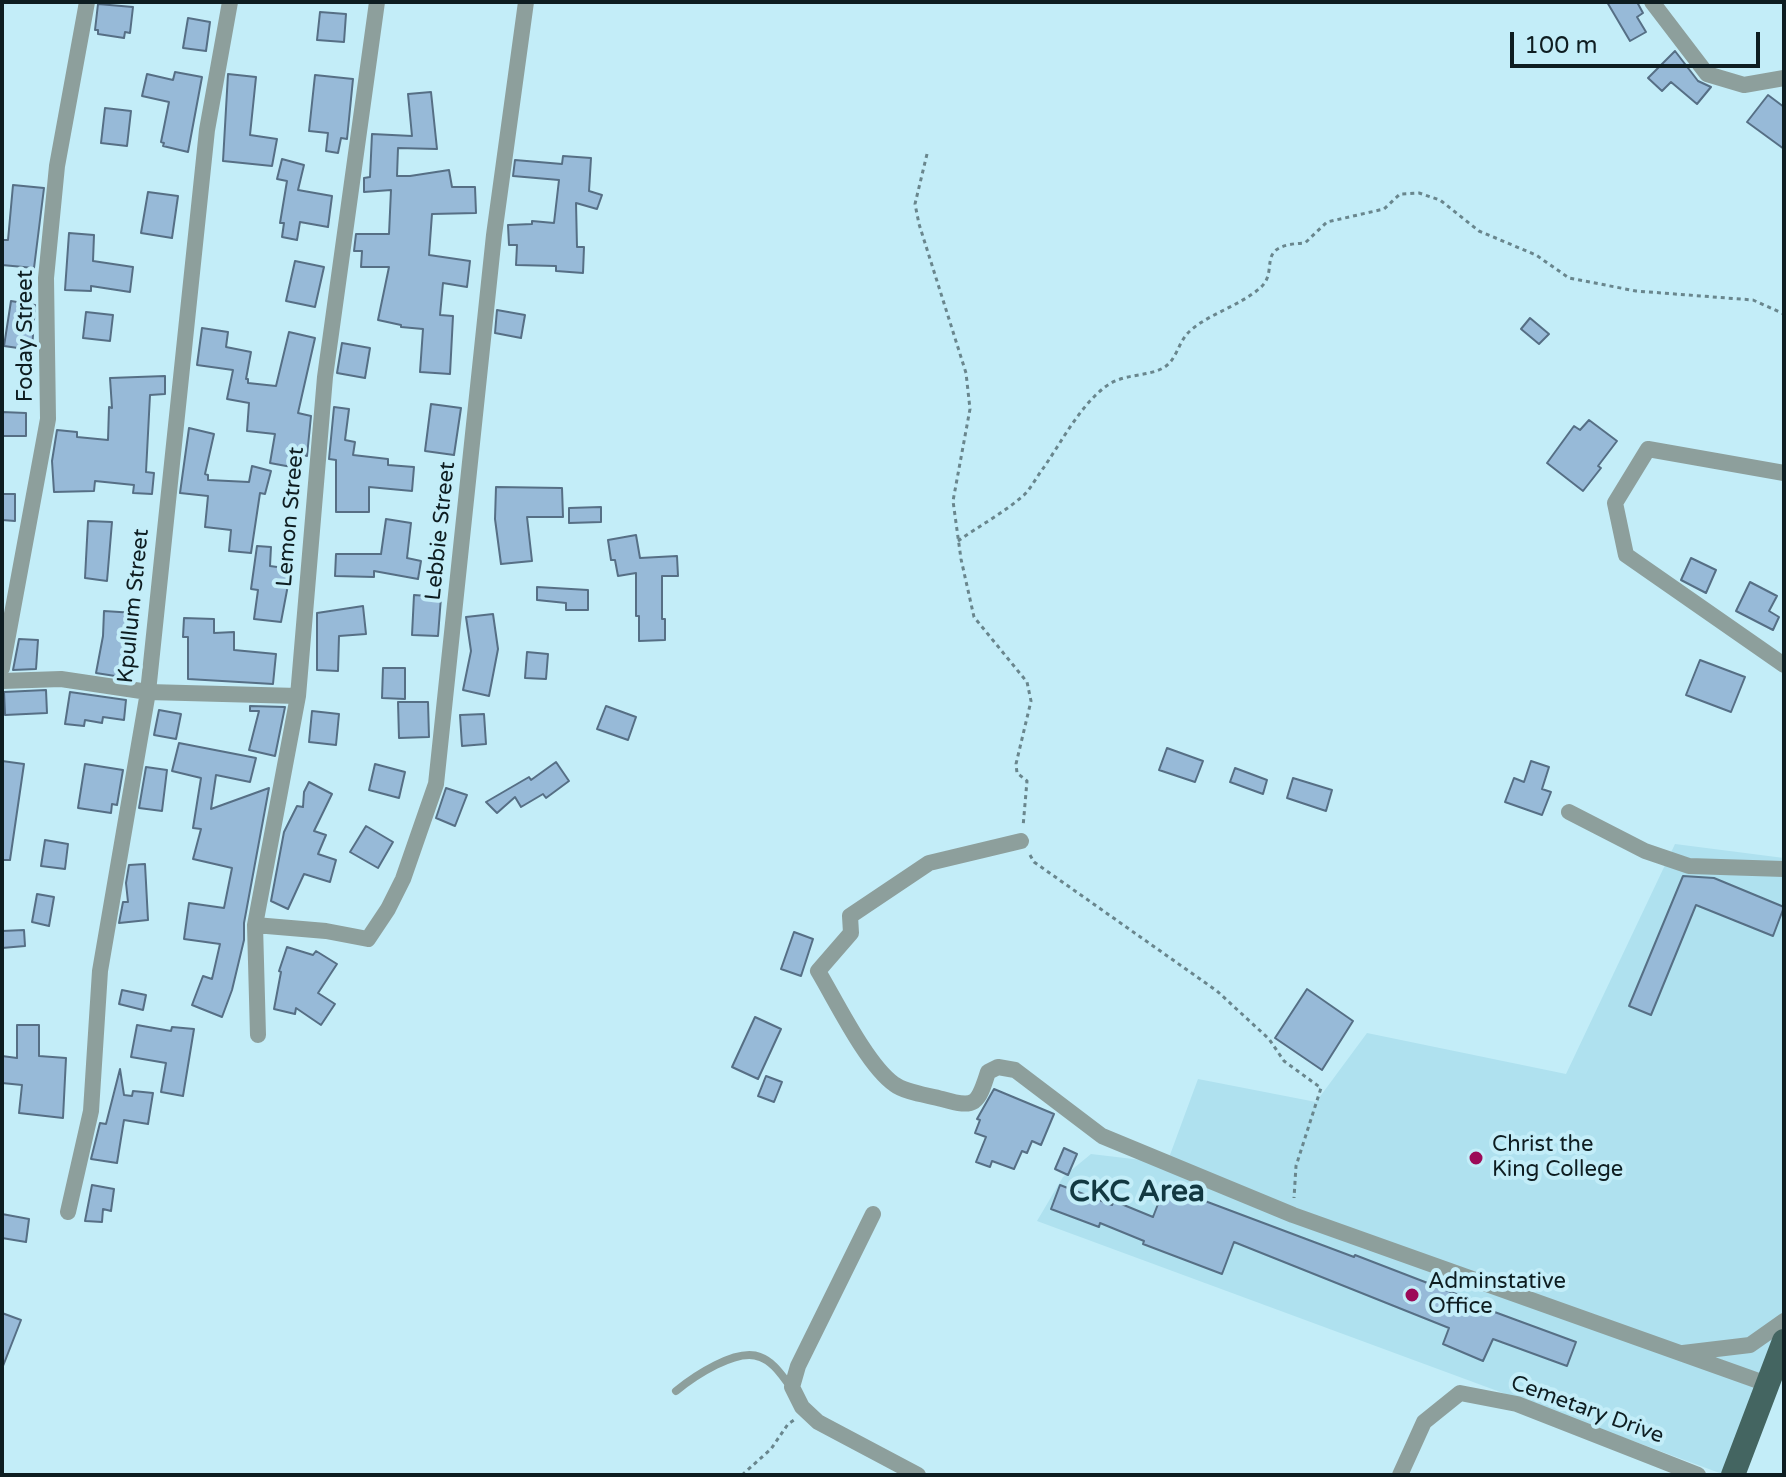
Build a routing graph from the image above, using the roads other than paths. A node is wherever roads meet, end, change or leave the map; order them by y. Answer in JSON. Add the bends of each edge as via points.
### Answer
{"nodes":[{"id":1,"x":87,"y":2,"type":"edge"},
{"id":2,"x":230,"y":2,"type":"edge"},
{"id":3,"x":377,"y":2,"type":"edge"},
{"id":4,"x":526,"y":2,"type":"edge"},
{"id":5,"x":1652,"y":2,"type":"edge"},
{"id":6,"x":1784,"y":78,"type":"edge"},
{"id":7,"x":1784,"y":473,"type":"edge"},
{"id":8,"x":1784,"y":665,"type":"edge"},
{"id":9,"x":2,"y":668,"type":"edge"},
{"id":10,"x":2,"y":681,"type":"edge"},
{"id":11,"x":148,"y":692,"type":"junction"},
{"id":12,"x":298,"y":696,"type":"junction"},
{"id":13,"x":1569,"y":812,"type":"dead end"},
{"id":14,"x":1021,"y":841,"type":"road end"},
{"id":15,"x":1784,"y":869,"type":"edge"},
{"id":16,"x":255,"y":925,"type":"junction"},
{"id":17,"x":258,"y":1035,"type":"dead end"},
{"id":18,"x":68,"y":1212,"type":"dead end"},
{"id":19,"x":873,"y":1214,"type":"dead end"},
{"id":20,"x":1784,"y":1321,"type":"edge"},
{"id":21,"x":1784,"y":1341,"type":"edge"},
{"id":22,"x":1677,"y":1353,"type":"junction"},
{"id":23,"x":1767,"y":1384,"type":"junction"},
{"id":24,"x":792,"y":1387,"type":"junction"},
{"id":25,"x":676,"y":1391,"type":"dead end"},
{"id":26,"x":918,"y":1475,"type":"edge"},
{"id":27,"x":1400,"y":1475,"type":"edge"},
{"id":28,"x":1698,"y":1475,"type":"edge"},
{"id":29,"x":1733,"y":1475,"type":"edge"}],
"edges":[{"from":1,"to":9,"type":"street","name":"Foday Street","via":[[57,166],[46,278],[48,419]]},
{"from":2,"to":11,"type":"street","name":"Kpullum Street","via":[[207,130]]},
{"from":3,"to":12,"type":"street","name":"Lemon Street","via":[[325,377]]},
{"from":4,"to":16,"type":"street","name":"Lebbie Street","via":[[494,235],[436,784],[403,879],[368,939]]},
{"from":5,"to":6,"type":"street","via":[[1707,74],[1744,85]]},
{"from":7,"to":8,"type":"street","via":[[1648,449],[1615,503],[1626,555]]},
{"from":10,"to":11,"type":"street","via":[[61,679]]},
{"from":11,"to":12,"type":"street"},
{"from":11,"to":18,"type":"street","name":"Kpullum Street","via":[[100,971],[91,1111]]},
{"from":12,"to":16,"type":"street","name":"Lemon Street"},
{"from":13,"to":15,"type":"street","via":[[1645,851],[1689,866]]},
{"from":14,"to":22,"type":"street","via":[[929,863],[850,916],[851,933],[818,971],[868,1053],[896,1086],[973,1104],[988,1072],[998,1067],[1015,1070],[1102,1136],[1293,1215]]},
{"from":16,"to":17,"type":"street","name":"Lemon Street"},
{"from":19,"to":24,"type":"street"},
{"from":20,"to":22,"type":"street","via":[[1750,1345]]},
{"from":21,"to":23,"type":"main road"},
{"from":22,"to":23,"type":"street"},
{"from":23,"to":29,"type":"main road"},
{"from":24,"to":25,"type":"lane","via":[[770,1362],[744,1355],[697,1373]]},
{"from":24,"to":26,"type":"street","via":[[818,1422]]},
{"from":27,"to":28,"type":"street","name":"Cemetary Drive","via":[[1424,1422],[1460,1393],[1517,1404]]}]}
